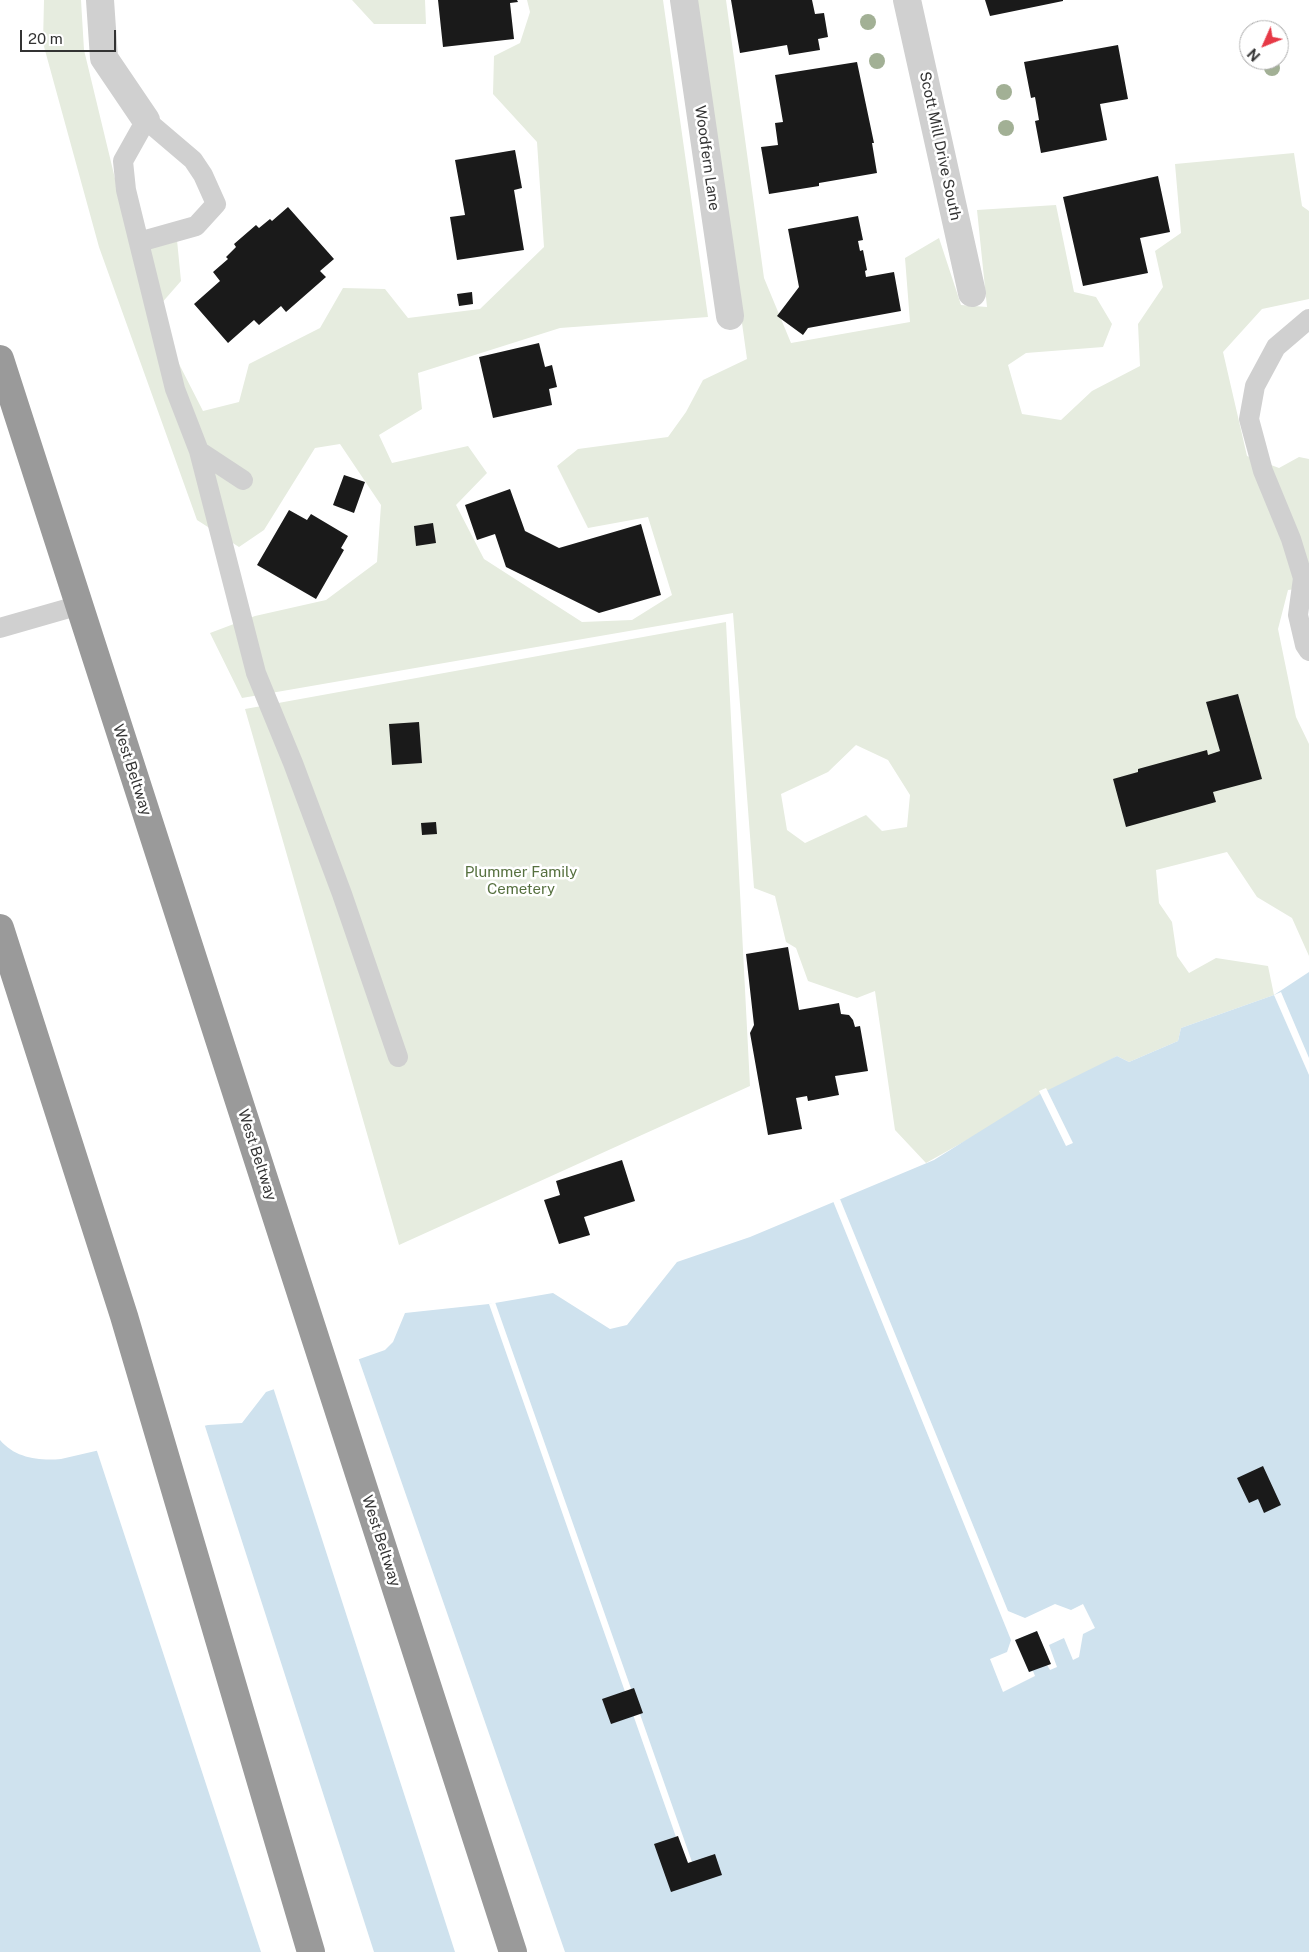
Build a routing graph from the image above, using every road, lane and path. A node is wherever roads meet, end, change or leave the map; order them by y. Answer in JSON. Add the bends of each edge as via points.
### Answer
{"nodes":[{"id":1,"x":100,"y":0,"type":"edge"},
{"id":2,"x":684,"y":0,"type":"edge"},
{"id":3,"x":907,"y":0,"type":"edge"},
{"id":4,"x":146,"y":120,"type":"junction"},
{"id":5,"x":139,"y":242,"type":"junction"},
{"id":6,"x":972,"y":293,"type":"dead end"},
{"id":7,"x":730,"y":316,"type":"dead end"},
{"id":8,"x":1309,"y":319,"type":"edge"},
{"id":9,"x":0,"y":359,"type":"edge"},
{"id":10,"x":199,"y":451,"type":"junction"},
{"id":11,"x":243,"y":480,"type":"dead end"},
{"id":12,"x":1306,"y":578,"type":"edge"},
{"id":13,"x":80,"y":605,"type":"junction"},
{"id":14,"x":0,"y":628,"type":"edge"},
{"id":15,"x":1309,"y":651,"type":"edge"},
{"id":16,"x":0,"y":928,"type":"edge"},
{"id":17,"x":398,"y":1057,"type":"dead end"},
{"id":18,"x":311,"y":1952,"type":"edge"},
{"id":19,"x":513,"y":1952,"type":"edge"}],
"edges":[{"from":1,"to":4,"type":"street","via":[[104,58]]},
{"from":2,"to":7,"type":"street","name":"Woodfern Lane"},
{"from":3,"to":6,"type":"street","name":"Scott Mill Drive South"},
{"from":4,"to":5,"type":"lane","via":[[123,161],[126,190]]},
{"from":4,"to":5,"type":"lane","via":[[194,160],[216,204],[196,226]]},
{"from":5,"to":10,"type":"lane","via":[[175,389]]},
{"from":8,"to":12,"type":"lane","via":[[1276,347],[1255,386],[1249,419],[1263,471]]},
{"from":9,"to":13,"type":"highway","name":"West Beltway"},
{"from":10,"to":11,"type":"lane"},
{"from":10,"to":17,"type":"lane","via":[[256,673],[335,876]]},
{"from":12,"to":15,"type":"lane","via":[[1298,615]]},
{"from":13,"to":14,"type":"lane"},
{"from":13,"to":19,"type":"highway","name":"West Beltway"},
{"from":16,"to":18,"type":"highway","via":[[124,1316]]}]}
